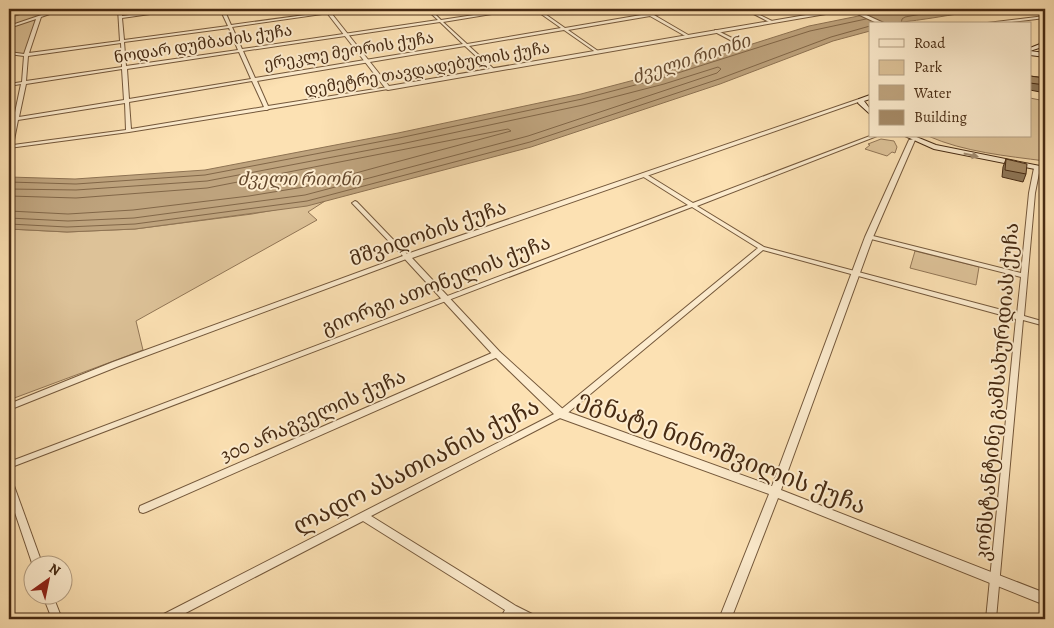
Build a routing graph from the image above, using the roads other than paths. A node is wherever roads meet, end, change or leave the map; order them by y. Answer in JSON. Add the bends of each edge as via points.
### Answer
{"nodes":[{"id":1,"x":62,"y":9,"type":"edge"},
{"id":2,"x":120,"y":9,"type":"edge"},
{"id":3,"x":183,"y":9,"type":"edge"},
{"id":4,"x":222,"y":9,"type":"edge"},
{"id":5,"x":355,"y":9,"type":"edge"},
{"id":6,"x":428,"y":9,"type":"edge"},
{"id":7,"x":520,"y":9,"type":"edge"},
{"id":8,"x":536,"y":9,"type":"edge"},
{"id":9,"x":640,"y":9,"type":"edge"},
{"id":10,"x":686,"y":9,"type":"edge"},
{"id":11,"x":746,"y":9,"type":"edge"},
{"id":12,"x":849,"y":9,"type":"edge"},
{"id":13,"x":328,"y":10,"type":"edge"},
{"id":14,"x":650,"y":15,"type":"junction"},
{"id":15,"x":39,"y":17,"type":"junction"},
{"id":16,"x":120,"y":17,"type":"junction"},
{"id":17,"x":1045,"y":17,"type":"edge"},
{"id":18,"x":440,"y":21,"type":"junction"},
{"id":19,"x":772,"y":22,"type":"junction"},
{"id":20,"x":880,"y":22,"type":"edge"},
{"id":21,"x":999,"y":22,"type":"edge"},
{"id":22,"x":230,"y":26,"type":"junction"},
{"id":23,"x":9,"y":27,"type":"edge"},
{"id":24,"x":564,"y":28,"type":"junction"},
{"id":25,"x":716,"y":31,"type":"junction"},
{"id":26,"x":347,"y":35,"type":"junction"},
{"id":27,"x":688,"y":36,"type":"junction"},
{"id":28,"x":733,"y":40,"type":"dead end"},
{"id":29,"x":122,"y":41,"type":"junction"},
{"id":30,"x":465,"y":45,"type":"junction"},
{"id":31,"x":1044,"y":45,"type":"edge"},
{"id":32,"x":1032,"y":50,"type":"edge"},
{"id":33,"x":241,"y":51,"type":"junction"},
{"id":34,"x":597,"y":52,"type":"junction"},
{"id":35,"x":1032,"y":52,"type":"edge"},
{"id":36,"x":9,"y":53,"type":"edge"},
{"id":37,"x":26,"y":55,"type":"junction"},
{"id":38,"x":1045,"y":55,"type":"edge"},
{"id":39,"x":366,"y":61,"type":"junction"},
{"id":40,"x":124,"y":68,"type":"junction"},
{"id":41,"x":492,"y":70,"type":"junction"},
{"id":42,"x":253,"y":79,"type":"junction"},
{"id":43,"x":24,"y":83,"type":"junction"},
{"id":44,"x":9,"y":85,"type":"edge"},
{"id":45,"x":388,"y":88,"type":"junction"},
{"id":46,"x":869,"y":97,"type":"edge"},
{"id":47,"x":861,"y":100,"type":"junction"},
{"id":48,"x":126,"y":101,"type":"junction"},
{"id":49,"x":852,"y":103,"type":"junction"},
{"id":50,"x":267,"y":109,"type":"junction"},
{"id":51,"x":868,"y":110,"type":"edge"},
{"id":52,"x":16,"y":119,"type":"junction"},
{"id":53,"x":129,"y":131,"type":"junction"},
{"id":54,"x":870,"y":138,"type":"edge"},
{"id":55,"x":910,"y":138,"type":"edge"},
{"id":56,"x":10,"y":147,"type":"edge"},
{"id":57,"x":1041,"y":169,"type":"edge"},
{"id":58,"x":644,"y":176,"type":"junction"},
{"id":59,"x":355,"y":203,"type":"dead end"},
{"id":60,"x":693,"y":206,"type":"junction"},
{"id":61,"x":869,"y":237,"type":"junction"},
{"id":62,"x":762,"y":248,"type":"junction"},
{"id":63,"x":407,"y":257,"type":"junction"},
{"id":64,"x":857,"y":273,"type":"junction"},
{"id":65,"x":1024,"y":276,"type":"junction"},
{"id":66,"x":446,"y":298,"type":"junction"},
{"id":67,"x":1020,"y":317,"type":"junction"},
{"id":68,"x":1045,"y":324,"type":"edge"},
{"id":69,"x":497,"y":354,"type":"junction"},
{"id":70,"x":9,"y":406,"type":"edge"},
{"id":71,"x":561,"y":414,"type":"junction"},
{"id":72,"x":9,"y":465,"type":"edge"},
{"id":73,"x":9,"y":483,"type":"edge"},
{"id":74,"x":775,"y":492,"type":"junction"},
{"id":75,"x":143,"y":510,"type":"dead end"},
{"id":76,"x":363,"y":516,"type":"junction"},
{"id":77,"x":35,"y":556,"type":"edge"},
{"id":78,"x":995,"y":579,"type":"junction"},
{"id":79,"x":1045,"y":599,"type":"edge"},
{"id":80,"x":52,"y":606,"type":"edge"},
{"id":81,"x":512,"y":609,"type":"junction"},
{"id":82,"x":57,"y":619,"type":"edge"},
{"id":83,"x":164,"y":619,"type":"edge"},
{"id":84,"x":505,"y":619,"type":"edge"},
{"id":85,"x":532,"y":619,"type":"edge"},
{"id":86,"x":725,"y":619,"type":"edge"},
{"id":87,"x":991,"y":619,"type":"edge"}],
"edges":[{"from":1,"to":15,"type":"street"},
{"from":2,"to":16,"type":"street"},
{"from":3,"to":16,"type":"street"},
{"from":4,"to":22,"type":"street"},
{"from":5,"to":13,"type":"street"},
{"from":6,"to":18,"type":"street"},
{"from":7,"to":18,"type":"street","name":"ნოდარ დუმბაძის ქუჩა"},
{"from":8,"to":24,"type":"street"},
{"from":9,"to":14,"type":"street"},
{"from":10,"to":14,"type":"street","name":"ერეკლე მეორის ქუჩა"},
{"from":11,"to":19,"type":"street"},
{"from":12,"to":19,"type":"street","name":"დემეტრე თავდადებულის ქუჩა"},
{"from":12,"to":20,"type":"street"},
{"from":13,"to":22,"type":"street"},
{"from":13,"to":26,"type":"street"},
{"from":14,"to":24,"type":"street","name":"ერეკლე მეორის ქუჩა"},
{"from":14,"to":27,"type":"street"},
{"from":15,"to":23,"type":"street"},
{"from":15,"to":37,"type":"street"},
{"from":16,"to":29,"type":"street"},
{"from":17,"to":21,"type":"street"},
{"from":18,"to":26,"type":"street","name":"ნოდარ დუმბაძის ქუჩა"},
{"from":18,"to":30,"type":"street"},
{"from":19,"to":25,"type":"street","name":"დემეტრე თავდადებულის ქუჩა"},
{"from":22,"to":29,"type":"street"},
{"from":22,"to":33,"type":"street"},
{"from":24,"to":30,"type":"street","name":"ერეკლე მეორის ქუჩა"},
{"from":24,"to":34,"type":"street"},
{"from":25,"to":27,"type":"street","name":"დემეტრე თავდადებულის ქუჩა"},
{"from":25,"to":28,"type":"street"},
{"from":26,"to":33,"type":"street","name":"ნოდარ დუმბაძის ქუჩა"},
{"from":26,"to":39,"type":"street"},
{"from":27,"to":34,"type":"street","name":"დემეტრე თავდადებულის ქუჩა"},
{"from":29,"to":37,"type":"street"},
{"from":29,"to":40,"type":"street"},
{"from":30,"to":39,"type":"street","name":"ერეკლე მეორის ქუჩა"},
{"from":30,"to":41,"type":"street"},
{"from":31,"to":32,"type":"street"},
{"from":33,"to":40,"type":"street","name":"ნოდარ დუმბაძის ქუჩა"},
{"from":33,"to":42,"type":"street"},
{"from":34,"to":41,"type":"street","name":"დემეტრე თავდადებულის ქუჩა"},
{"from":35,"to":38,"type":"street"},
{"from":36,"to":37,"type":"street"},
{"from":37,"to":43,"type":"street"},
{"from":39,"to":42,"type":"street","name":"ერეკლე მეორის ქუჩა"},
{"from":39,"to":45,"type":"street"},
{"from":40,"to":43,"type":"street","name":"ნოდარ დუმბაძის ქუჩა"},
{"from":40,"to":48,"type":"street"},
{"from":41,"to":45,"type":"street","name":"დემეტრე თავდადებულის ქუჩა"},
{"from":42,"to":48,"type":"street","name":"ერეკლე მეორის ქუჩა"},
{"from":42,"to":50,"type":"street"},
{"from":43,"to":44,"type":"street","name":"ნოდარ დუმბაძის ქუჩა"},
{"from":43,"to":52,"type":"street"},
{"from":45,"to":50,"type":"street","name":"დემეტრე თავდადებულის ქუჩა"},
{"from":46,"to":47,"type":"street","name":"მშვიდობის ქუჩა"},
{"from":47,"to":49,"type":"street","name":"მშვიდობის ქუჩა"},
{"from":47,"to":51,"type":"street","via":[[860,104]]},
{"from":48,"to":52,"type":"street","name":"ერეკლე მეორის ქუჩა"},
{"from":48,"to":53,"type":"street"},
{"from":49,"to":51,"type":"street"},
{"from":49,"to":58,"type":"street","name":"მშვიდობის ქუჩა"},
{"from":50,"to":53,"type":"street","name":"დემეტრე თავდადებულის ქუჩა"},
{"from":52,"to":56,"type":"street"},
{"from":53,"to":56,"type":"street","name":"დემეტრე თავდადებულის ქუჩა"},
{"from":54,"to":60,"type":"street","name":"გიორგი ათონელის ქუჩა"},
{"from":55,"to":57,"type":"street","one_way":true,"via":[[934,147]]},
{"from":55,"to":61,"type":"street"},
{"from":57,"to":65,"type":"street","name":"კონსტანტინე გამსახურდიას ქუჩა","via":[[1032,194]]},
{"from":58,"to":60,"type":"street"},
{"from":58,"to":63,"type":"street","name":"მშვიდობის ქუჩა"},
{"from":59,"to":63,"type":"street"},
{"from":60,"to":62,"type":"street"},
{"from":60,"to":66,"type":"street","name":"გიორგი ათონელის ქუჩა"},
{"from":61,"to":64,"type":"street"},
{"from":61,"to":65,"type":"street"},
{"from":62,"to":64,"type":"street"},
{"from":62,"to":71,"type":"street","name":"ლადო ასათიანის ქუჩა"},
{"from":63,"to":66,"type":"street","name":"ეგნატე ნინოშვილის ქუჩა"},
{"from":63,"to":70,"type":"street","name":"მშვიდობის ქუჩა"},
{"from":64,"to":67,"type":"street"},
{"from":64,"to":74,"type":"street"},
{"from":65,"to":67,"type":"street","name":"კონსტანტინე გამსახურდიას ქუჩა"},
{"from":66,"to":69,"type":"street","name":"ეგნატე ნინოშვილის ქუჩა"},
{"from":66,"to":72,"type":"street","name":"გიორგი ათონელის ქუჩა"},
{"from":67,"to":68,"type":"street"},
{"from":67,"to":78,"type":"street","name":"კონსტანტინე გამსახურდიას ქუჩა"},
{"from":69,"to":71,"type":"street","name":"ეგნატე ნინოშვილის ქუჩა"},
{"from":69,"to":75,"type":"street","name":"300 არაგველის ქუჩა"},
{"from":71,"to":74,"type":"street","name":"ეგნატე ნინოშვილის ქუჩა"},
{"from":71,"to":76,"type":"street","name":"ლადო ასათიანის ქუჩა"},
{"from":73,"to":77,"type":"street"},
{"from":74,"to":78,"type":"street","name":"ეგნატე ნინოშვილის ქუჩა"},
{"from":74,"to":86,"type":"street"},
{"from":76,"to":81,"type":"street"},
{"from":76,"to":83,"type":"street","name":"ლადო ასათიანის ქუჩა"},
{"from":78,"to":79,"type":"street","name":"ეგნატე ნინოშვილის ქუჩა"},
{"from":78,"to":87,"type":"street","name":"კონსტანტინე გამსახურდიას ქუჩა"},
{"from":80,"to":82,"type":"street"},
{"from":81,"to":84,"type":"street"},
{"from":81,"to":85,"type":"street"}]}
